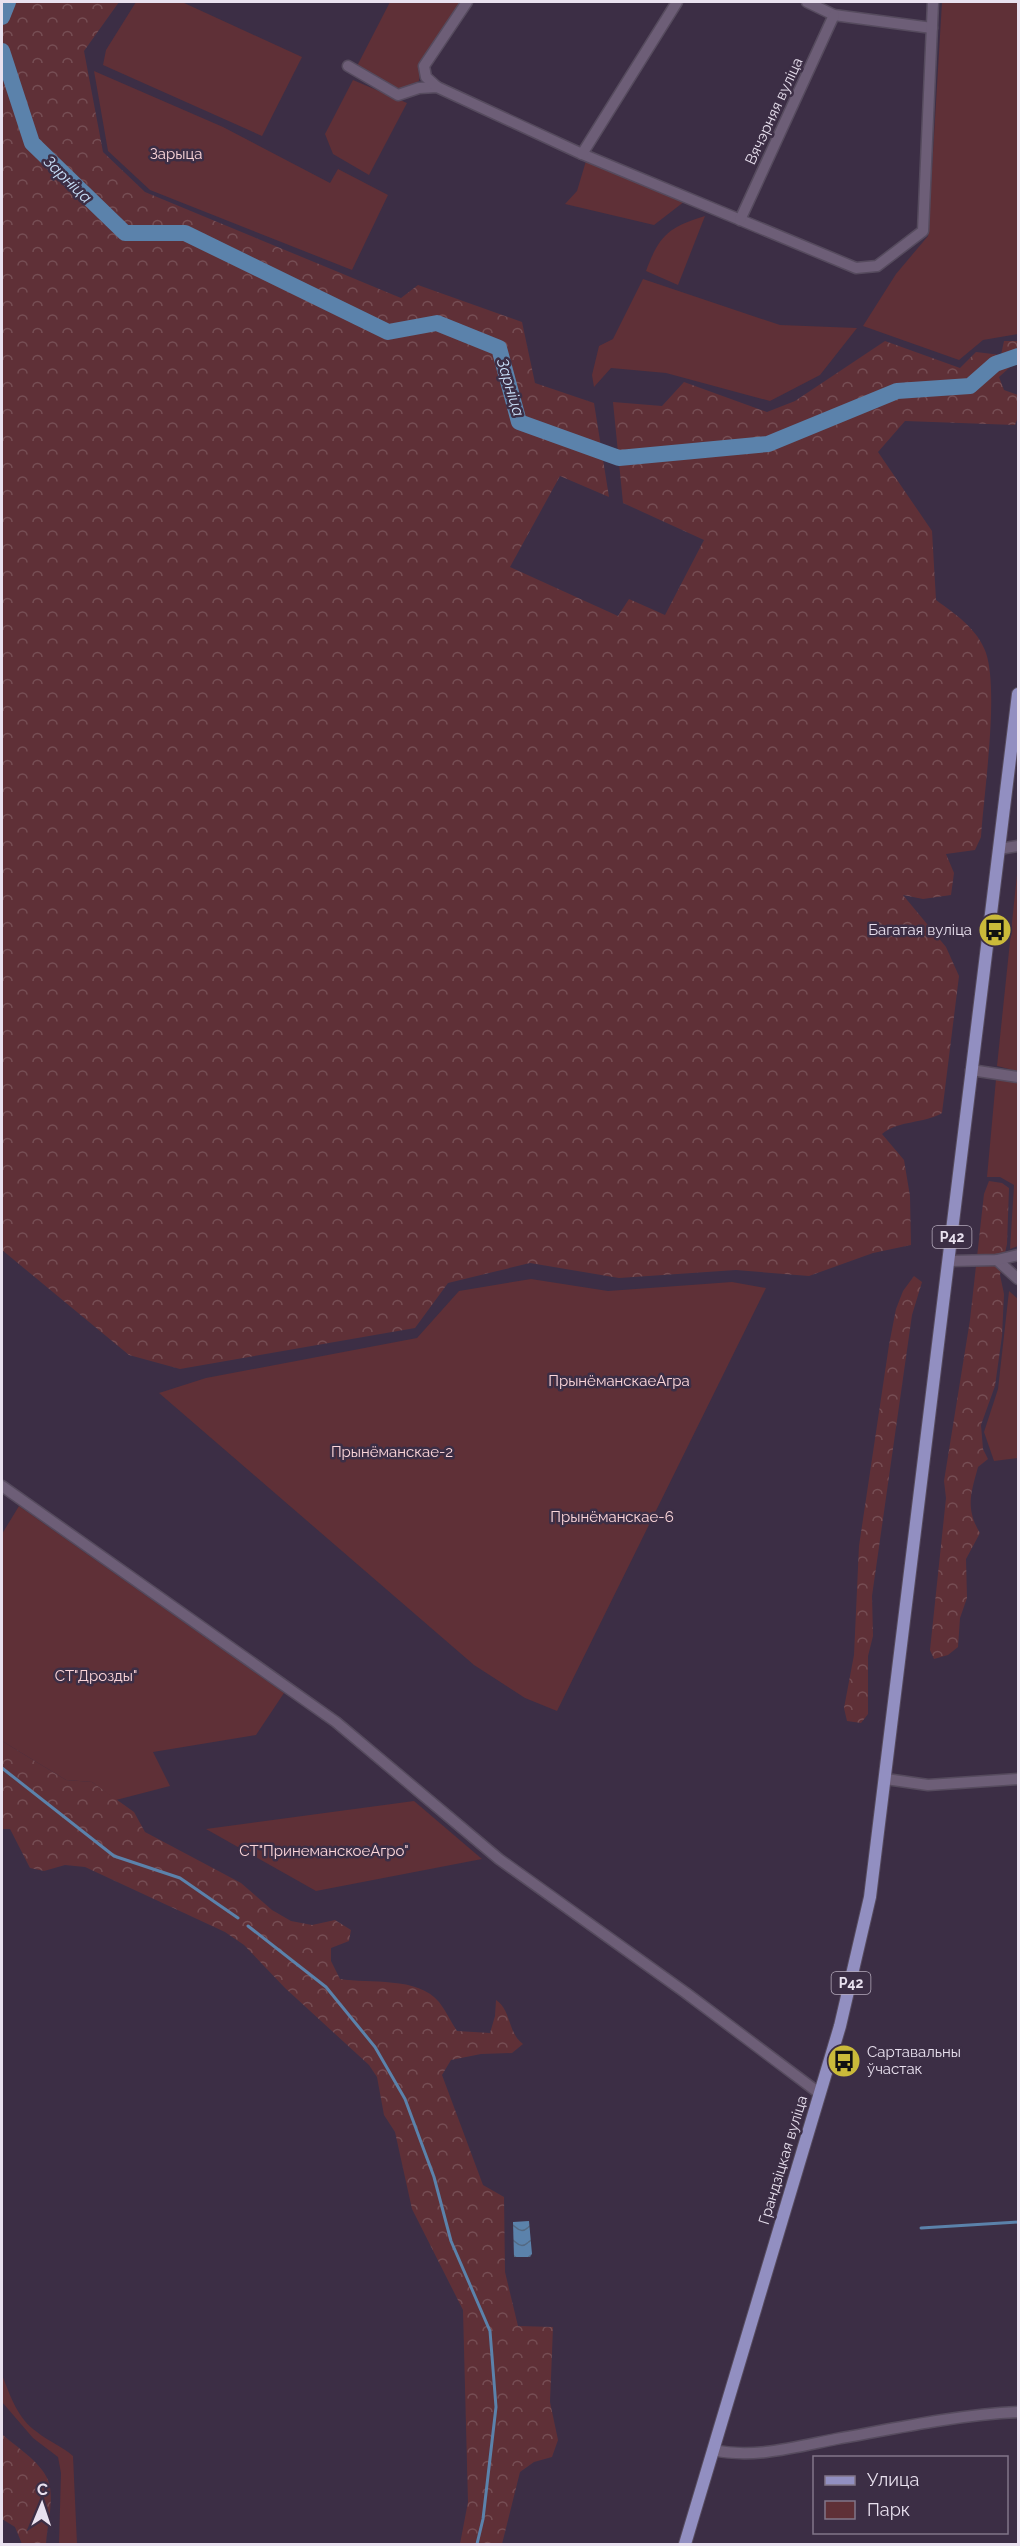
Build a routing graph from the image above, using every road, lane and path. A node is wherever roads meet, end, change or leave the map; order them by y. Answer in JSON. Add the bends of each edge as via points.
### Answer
{"nodes":[{"id":1,"x":467,"y":2,"type":"edge"},
{"id":2,"x":677,"y":2,"type":"edge"},
{"id":3,"x":807,"y":2,"type":"edge"},
{"id":4,"x":933,"y":2,"type":"edge"},
{"id":5,"x":834,"y":15,"type":"junction"},
{"id":6,"x":932,"y":28,"type":"junction"},
{"id":7,"x":348,"y":66,"type":"dead end"},
{"id":8,"x":437,"y":87,"type":"junction"},
{"id":9,"x":582,"y":154,"type":"junction"},
{"id":10,"x":740,"y":220,"type":"junction"},
{"id":11,"x":1018,"y":694,"type":"edge"},
{"id":12,"x":1018,"y":846,"type":"edge"},
{"id":13,"x":999,"y":849,"type":"junction"},
{"id":14,"x":971,"y":1070,"type":"junction"},
{"id":15,"x":1018,"y":1077,"type":"edge"},
{"id":16,"x":1018,"y":1255,"type":"edge"},
{"id":17,"x":997,"y":1260,"type":"junction"},
{"id":18,"x":949,"y":1261,"type":"junction"},
{"id":19,"x":1018,"y":1279,"type":"edge"},
{"id":20,"x":2,"y":1486,"type":"edge"},
{"id":21,"x":886,"y":1779,"type":"junction"},
{"id":22,"x":1018,"y":1779,"type":"edge"},
{"id":23,"x":819,"y":2093,"type":"junction"},
{"id":24,"x":1018,"y":2412,"type":"edge"},
{"id":25,"x":713,"y":2450,"type":"junction"},
{"id":26,"x":685,"y":2544,"type":"edge"}],
"edges":[{"from":1,"to":8,"type":"street","via":[[424,66],[426,77]]},
{"from":2,"to":9,"type":"street"},
{"from":3,"to":5,"type":"street"},
{"from":4,"to":6,"type":"street"},
{"from":5,"to":6,"type":"street"},
{"from":5,"to":10,"type":"street","name":"Вячэрняя вуліца"},
{"from":6,"to":10,"type":"street","via":[[923,231],[877,266],[856,268]]},
{"from":7,"to":8,"type":"street","via":[[398,95]]},
{"from":8,"to":9,"type":"street"},
{"from":9,"to":10,"type":"street"},
{"from":11,"to":13,"type":"main road","number":"Р42"},
{"from":12,"to":13,"type":"street"},
{"from":13,"to":14,"type":"main road","number":"Р42"},
{"from":14,"to":15,"type":"street"},
{"from":14,"to":18,"type":"main road","number":"Р42"},
{"from":16,"to":17,"type":"street"},
{"from":17,"to":18,"type":"street"},
{"from":17,"to":19,"type":"street"},
{"from":18,"to":21,"type":"main road","number":"Р42"},
{"from":20,"to":23,"type":"street","via":[[336,1722],[499,1859]]},
{"from":21,"to":22,"type":"street","via":[[928,1785]]},
{"from":21,"to":23,"type":"main road","name":"Грандзіцкая вуліца","number":"Р42","via":[[870,1897],[840,2026]]},
{"from":23,"to":25,"type":"main road","name":"Грандзіцкая вуліца","number":"Р42"},
{"from":24,"to":25,"type":"street","via":[[942,2420],[769,2452],[734,2455]]},
{"from":25,"to":26,"type":"main road","name":"Грандзіцкая вуліца","number":"Р42"}]}
